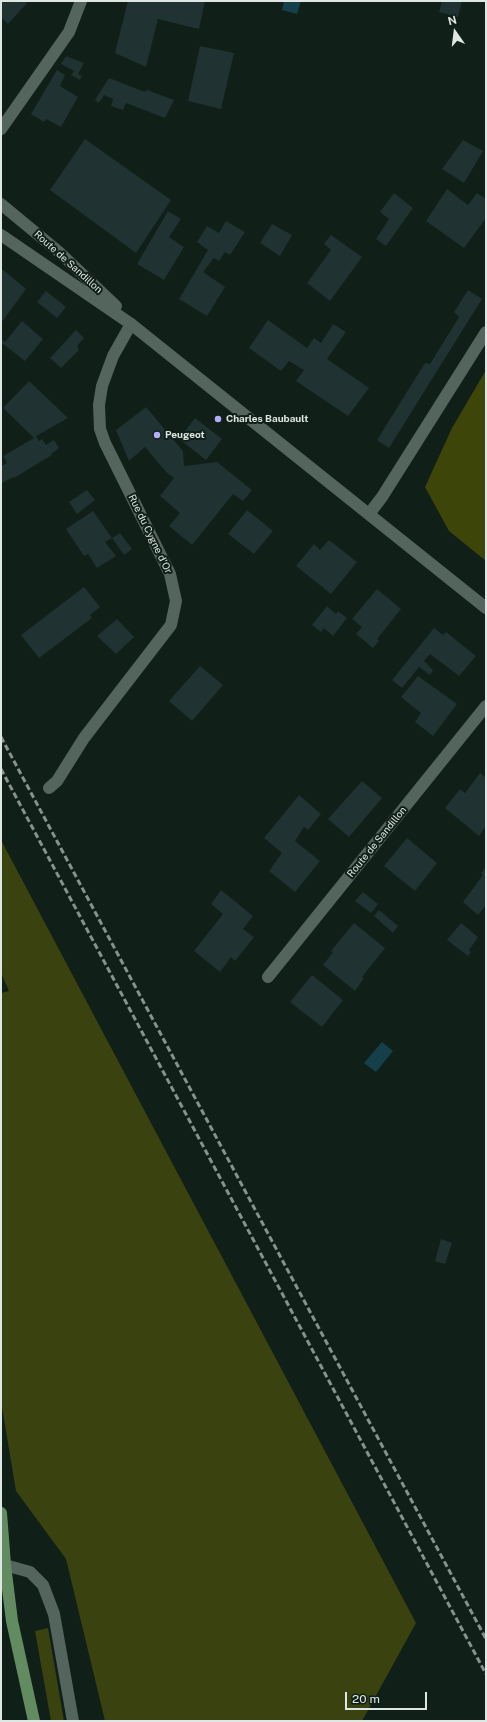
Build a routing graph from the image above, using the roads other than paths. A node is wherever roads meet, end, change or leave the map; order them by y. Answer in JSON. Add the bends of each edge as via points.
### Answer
{"nodes":[{"id":1,"x":81,"y":1,"type":"edge"},
{"id":2,"x":1,"y":129,"type":"edge"},
{"id":3,"x":1,"y":204,"type":"edge"},
{"id":4,"x":1,"y":235,"type":"edge"},
{"id":5,"x":131,"y":324,"type":"junction"},
{"id":6,"x":486,"y":332,"type":"edge"},
{"id":7,"x":369,"y":514,"type":"junction"},
{"id":8,"x":486,"y":608,"type":"edge"},
{"id":9,"x":486,"y":706,"type":"edge"},
{"id":10,"x":49,"y":788,"type":"dead end"},
{"id":11,"x":268,"y":977,"type":"dead end"},
{"id":12,"x":1,"y":1513,"type":"edge"},
{"id":13,"x":3,"y":1565,"type":"edge"},
{"id":14,"x":34,"y":1721,"type":"edge"},
{"id":15,"x":74,"y":1721,"type":"edge"}],
"edges":[{"from":1,"to":2,"type":"street","via":[[68,32]]},
{"from":3,"to":5,"type":"street","name":"Route de Sandillon","via":[[59,252],[114,304]]},
{"from":4,"to":5,"type":"street"},
{"from":5,"to":7,"type":"street"},
{"from":5,"to":10,"type":"street","name":"Rue du Cygne d'Or","via":[[113,356],[102,386],[99,405],[100,429],[170,574],[176,601],[171,625],[84,738],[57,781]]},
{"from":6,"to":7,"type":"street"},
{"from":7,"to":8,"type":"street"},
{"from":9,"to":11,"type":"street","name":"Route de Sandillon"},
{"from":12,"to":13,"type":"main road"},
{"from":13,"to":14,"type":"main road","via":[[12,1622]]},
{"from":13,"to":15,"type":"street","via":[[30,1572],[43,1585],[54,1614]]}]}
